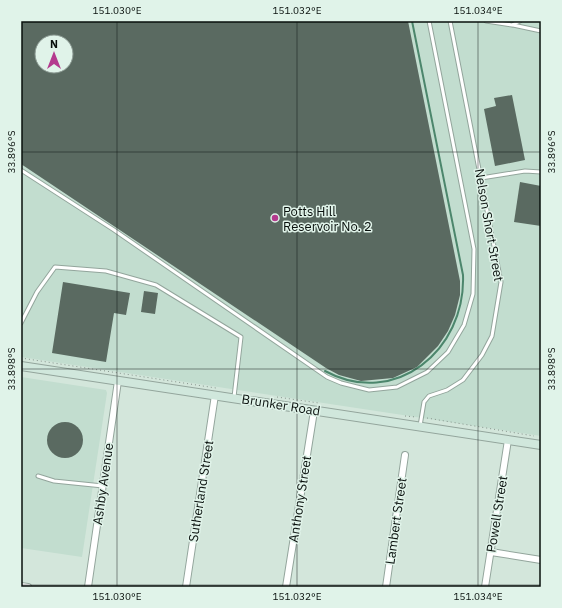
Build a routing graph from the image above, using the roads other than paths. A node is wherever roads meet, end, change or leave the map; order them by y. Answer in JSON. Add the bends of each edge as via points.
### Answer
{"nodes":[{"id":1,"x":429,"y":21,"type":"edge"},
{"id":2,"x":450,"y":21,"type":"edge"},
{"id":3,"x":486,"y":21,"type":"edge"},
{"id":4,"x":520,"y":21,"type":"edge"},
{"id":5,"x":512,"y":25,"type":"junction"},
{"id":6,"x":541,"y":31,"type":"edge"},
{"id":7,"x":21,"y":170,"type":"edge"},
{"id":8,"x":541,"y":172,"type":"edge"},
{"id":9,"x":481,"y":178,"type":"junction"},
{"id":10,"x":21,"y":323,"type":"edge"},
{"id":11,"x":21,"y":366,"type":"edge"},
{"id":12,"x":118,"y":381,"type":"junction"},
{"id":13,"x":215,"y":395,"type":"junction"},
{"id":14,"x":234,"y":398,"type":"junction"},
{"id":15,"x":314,"y":411,"type":"junction"},
{"id":16,"x":420,"y":426,"type":"junction"},
{"id":17,"x":508,"y":440,"type":"junction"},
{"id":18,"x":541,"y":445,"type":"edge"},
{"id":19,"x":405,"y":455,"type":"dead end"},
{"id":20,"x":38,"y":476,"type":"dead end"},
{"id":21,"x":103,"y":486,"type":"junction"},
{"id":22,"x":491,"y":552,"type":"junction"},
{"id":23,"x":541,"y":560,"type":"edge"},
{"id":24,"x":21,"y":586,"type":"edge"},
{"id":25,"x":28,"y":587,"type":"edge"},
{"id":26,"x":89,"y":587,"type":"edge"},
{"id":27,"x":186,"y":587,"type":"edge"},
{"id":28,"x":286,"y":587,"type":"edge"},
{"id":29,"x":386,"y":587,"type":"edge"},
{"id":30,"x":485,"y":587,"type":"edge"}],
"edges":[{"from":1,"to":7,"type":"lane","via":[[474,249],[473,294],[464,325],[448,352],[427,372],[397,388],[369,390],[327,377],[114,230]]},
{"from":2,"to":9,"type":"lane","name":"Nelson Short Street"},
{"from":3,"to":5,"type":"lane"},
{"from":4,"to":5,"type":"lane"},
{"from":5,"to":6,"type":"lane"},
{"from":8,"to":9,"type":"lane","via":[[525,171]]},
{"from":9,"to":16,"type":"lane","name":"Nelson Short Street","via":[[501,282],[492,336],[482,355],[463,380],[447,390],[429,396],[424,402]]},
{"from":10,"to":14,"type":"lane","via":[[37,292],[55,267],[106,271],[156,285],[241,337]]},
{"from":11,"to":12,"type":"main road","name":"Brunker Road"},
{"from":12,"to":13,"type":"main road","name":"Brunker Road"},
{"from":12,"to":21,"type":"street","name":"Ashby Avenue"},
{"from":13,"to":14,"type":"main road","name":"Brunker Road"},
{"from":13,"to":27,"type":"street","name":"Sutherland Street"},
{"from":14,"to":15,"type":"main road","name":"Brunker Road"},
{"from":15,"to":16,"type":"main road","name":"Brunker Road"},
{"from":15,"to":28,"type":"street","name":"Anthony Street"},
{"from":16,"to":17,"type":"main road","name":"Brunker Road"},
{"from":17,"to":18,"type":"main road","name":"Brunker Road"},
{"from":17,"to":22,"type":"street","name":"Powell Street"},
{"from":19,"to":29,"type":"street","name":"Lambert Street"},
{"from":20,"to":21,"type":"lane","via":[[54,481]]},
{"from":21,"to":26,"type":"street","name":"Ashby Avenue"},
{"from":22,"to":23,"type":"street"},
{"from":22,"to":30,"type":"street","name":"Powell Street"},
{"from":24,"to":25,"type":"street"}]}
